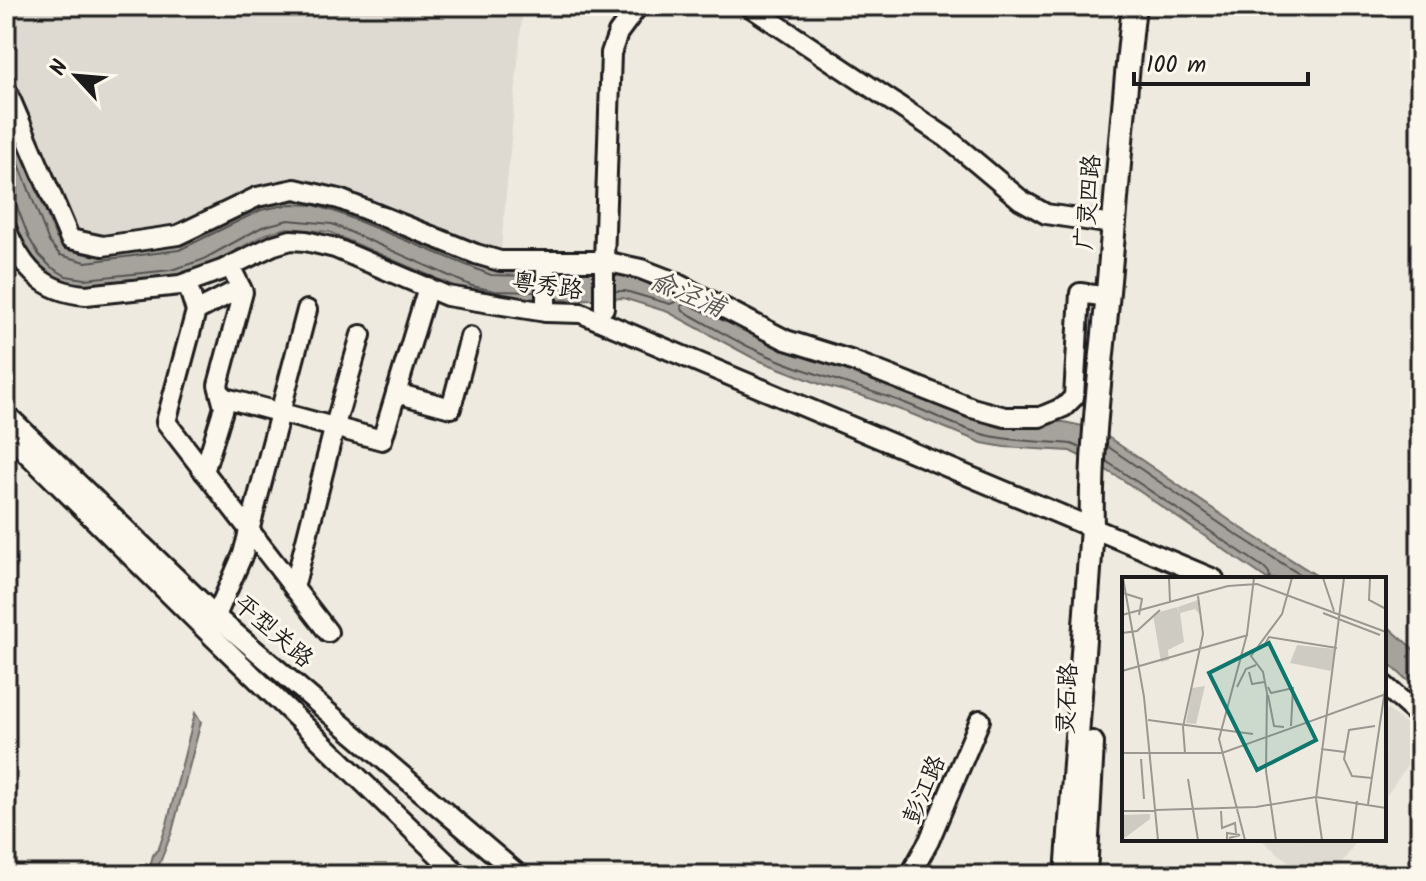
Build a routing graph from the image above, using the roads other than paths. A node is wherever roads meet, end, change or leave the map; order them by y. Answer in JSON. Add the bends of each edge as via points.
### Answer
{"nodes":[{"id":1,"x":638,"y":6,"type":"edge"},
{"id":2,"x":749,"y":6,"type":"edge"},
{"id":3,"x":1134,"y":6,"type":"edge"},
{"id":4,"x":6,"y":89,"type":"edge"},
{"id":5,"x":1112,"y":224,"type":"junction"},
{"id":6,"x":6,"y":228,"type":"edge"},
{"id":7,"x":546,"y":261,"type":"junction"},
{"id":8,"x":604,"y":264,"type":"junction"},
{"id":9,"x":230,"y":266,"type":"junction"},
{"id":10,"x":187,"y":283,"type":"junction"},
{"id":11,"x":428,"y":287,"type":"junction"},
{"id":12,"x":241,"y":288,"type":"junction"},
{"id":13,"x":1108,"y":297,"type":"junction"},
{"id":14,"x":604,"y":308,"type":"dead end"},
{"id":15,"x":307,"y":310,"type":"dead end"},
{"id":16,"x":196,"y":311,"type":"junction"},
{"id":17,"x":546,"y":312,"type":"junction"},
{"id":18,"x":361,"y":335,"type":"dead end"},
{"id":19,"x":470,"y":337,"type":"dead end"},
{"id":20,"x":396,"y":393,"type":"junction"},
{"id":21,"x":222,"y":397,"type":"junction"},
{"id":22,"x":6,"y":414,"type":"edge"},
{"id":23,"x":280,"y":414,"type":"junction"},
{"id":24,"x":334,"y":429,"type":"junction"},
{"id":25,"x":6,"y":433,"type":"edge"},
{"id":26,"x":204,"y":472,"type":"junction"},
{"id":27,"x":1092,"y":498,"type":"joint"},
{"id":28,"x":1092,"y":528,"type":"junction"},
{"id":29,"x":255,"y":538,"type":"junction"},
{"id":30,"x":302,"y":557,"type":"junction"},
{"id":31,"x":1209,"y":577,"type":"edge"},
{"id":32,"x":294,"y":588,"type":"junction"},
{"id":33,"x":216,"y":616,"type":"junction"},
{"id":34,"x":328,"y":632,"type":"dead end"},
{"id":35,"x":1386,"y":687,"type":"edge"},
{"id":36,"x":1420,"y":717,"type":"edge"},
{"id":37,"x":980,"y":720,"type":"dead end"},
{"id":38,"x":459,"y":875,"type":"edge"},
{"id":39,"x":519,"y":875,"type":"edge"},
{"id":40,"x":910,"y":875,"type":"edge"},
{"id":41,"x":1067,"y":875,"type":"edge"},
{"id":42,"x":1085,"y":875,"type":"edge"}],
"edges":[{"from":1,"to":8,"type":"street","via":[[611,53]]},
{"from":2,"to":5,"type":"street","via":[[947,138],[1021,200],[1046,214]]},
{"from":3,"to":5,"type":"main road","name":"广灵四路"},
{"from":4,"to":7,"type":"street","via":[[70,239],[103,246],[178,235],[257,197],[295,189],[339,199],[500,261]]},
{"from":5,"to":13,"type":"main road","name":"广灵四路"},
{"from":6,"to":10,"type":"street","name":"粤秀路","via":[[28,268],[58,290],[86,295]]},
{"from":7,"to":8,"type":"street"},
{"from":7,"to":17,"type":"street"},
{"from":8,"to":13,"type":"street","via":[[641,269],[786,340],[1005,417],[1040,417],[1074,397],[1080,293]]},
{"from":8,"to":14,"type":"street"},
{"from":9,"to":10,"type":"street","name":"粤秀路"},
{"from":9,"to":11,"type":"street","name":"粤秀路","via":[[274,245],[306,241]]},
{"from":9,"to":12,"type":"street"},
{"from":10,"to":16,"type":"street"},
{"from":11,"to":17,"type":"street","name":"粤秀路","via":[[447,296]]},
{"from":11,"to":20,"type":"street"},
{"from":12,"to":16,"type":"street"},
{"from":12,"to":21,"type":"street","via":[[218,385]]},
{"from":13,"to":27,"type":"main road","name":"广灵四路"},
{"from":15,"to":23,"type":"street"},
{"from":16,"to":26,"type":"street","via":[[166,422]]},
{"from":17,"to":28,"type":"street","name":"粤秀路","via":[[581,313]]},
{"from":18,"to":24,"type":"street"},
{"from":19,"to":20,"type":"street","via":[[451,408]]},
{"from":20,"to":24,"type":"street","via":[[382,440]]},
{"from":21,"to":23,"type":"street"},
{"from":21,"to":26,"type":"street","via":[[224,407]]},
{"from":22,"to":33,"type":"street","name":"平型关路"},
{"from":23,"to":24,"type":"street"},
{"from":23,"to":29,"type":"street"},
{"from":24,"to":30,"type":"street"},
{"from":25,"to":38,"type":"street","name":"平型关路"},
{"from":26,"to":29,"type":"street"},
{"from":27,"to":28,"type":"main road","name":"灵石路"},
{"from":28,"to":31,"type":"street","name":"粤秀路"},
{"from":28,"to":41,"type":"main road","name":"灵石路"},
{"from":28,"to":42,"type":"main road","name":"灵石路","via":[[1104,565]]},
{"from":29,"to":30,"type":"street"},
{"from":29,"to":32,"type":"street"},
{"from":29,"to":33,"type":"street"},
{"from":30,"to":32,"type":"street"},
{"from":32,"to":34,"type":"street"},
{"from":33,"to":39,"type":"street","name":"平型关路"},
{"from":35,"to":36,"type":"street"},
{"from":37,"to":40,"type":"street","name":"彭江路"}]}
